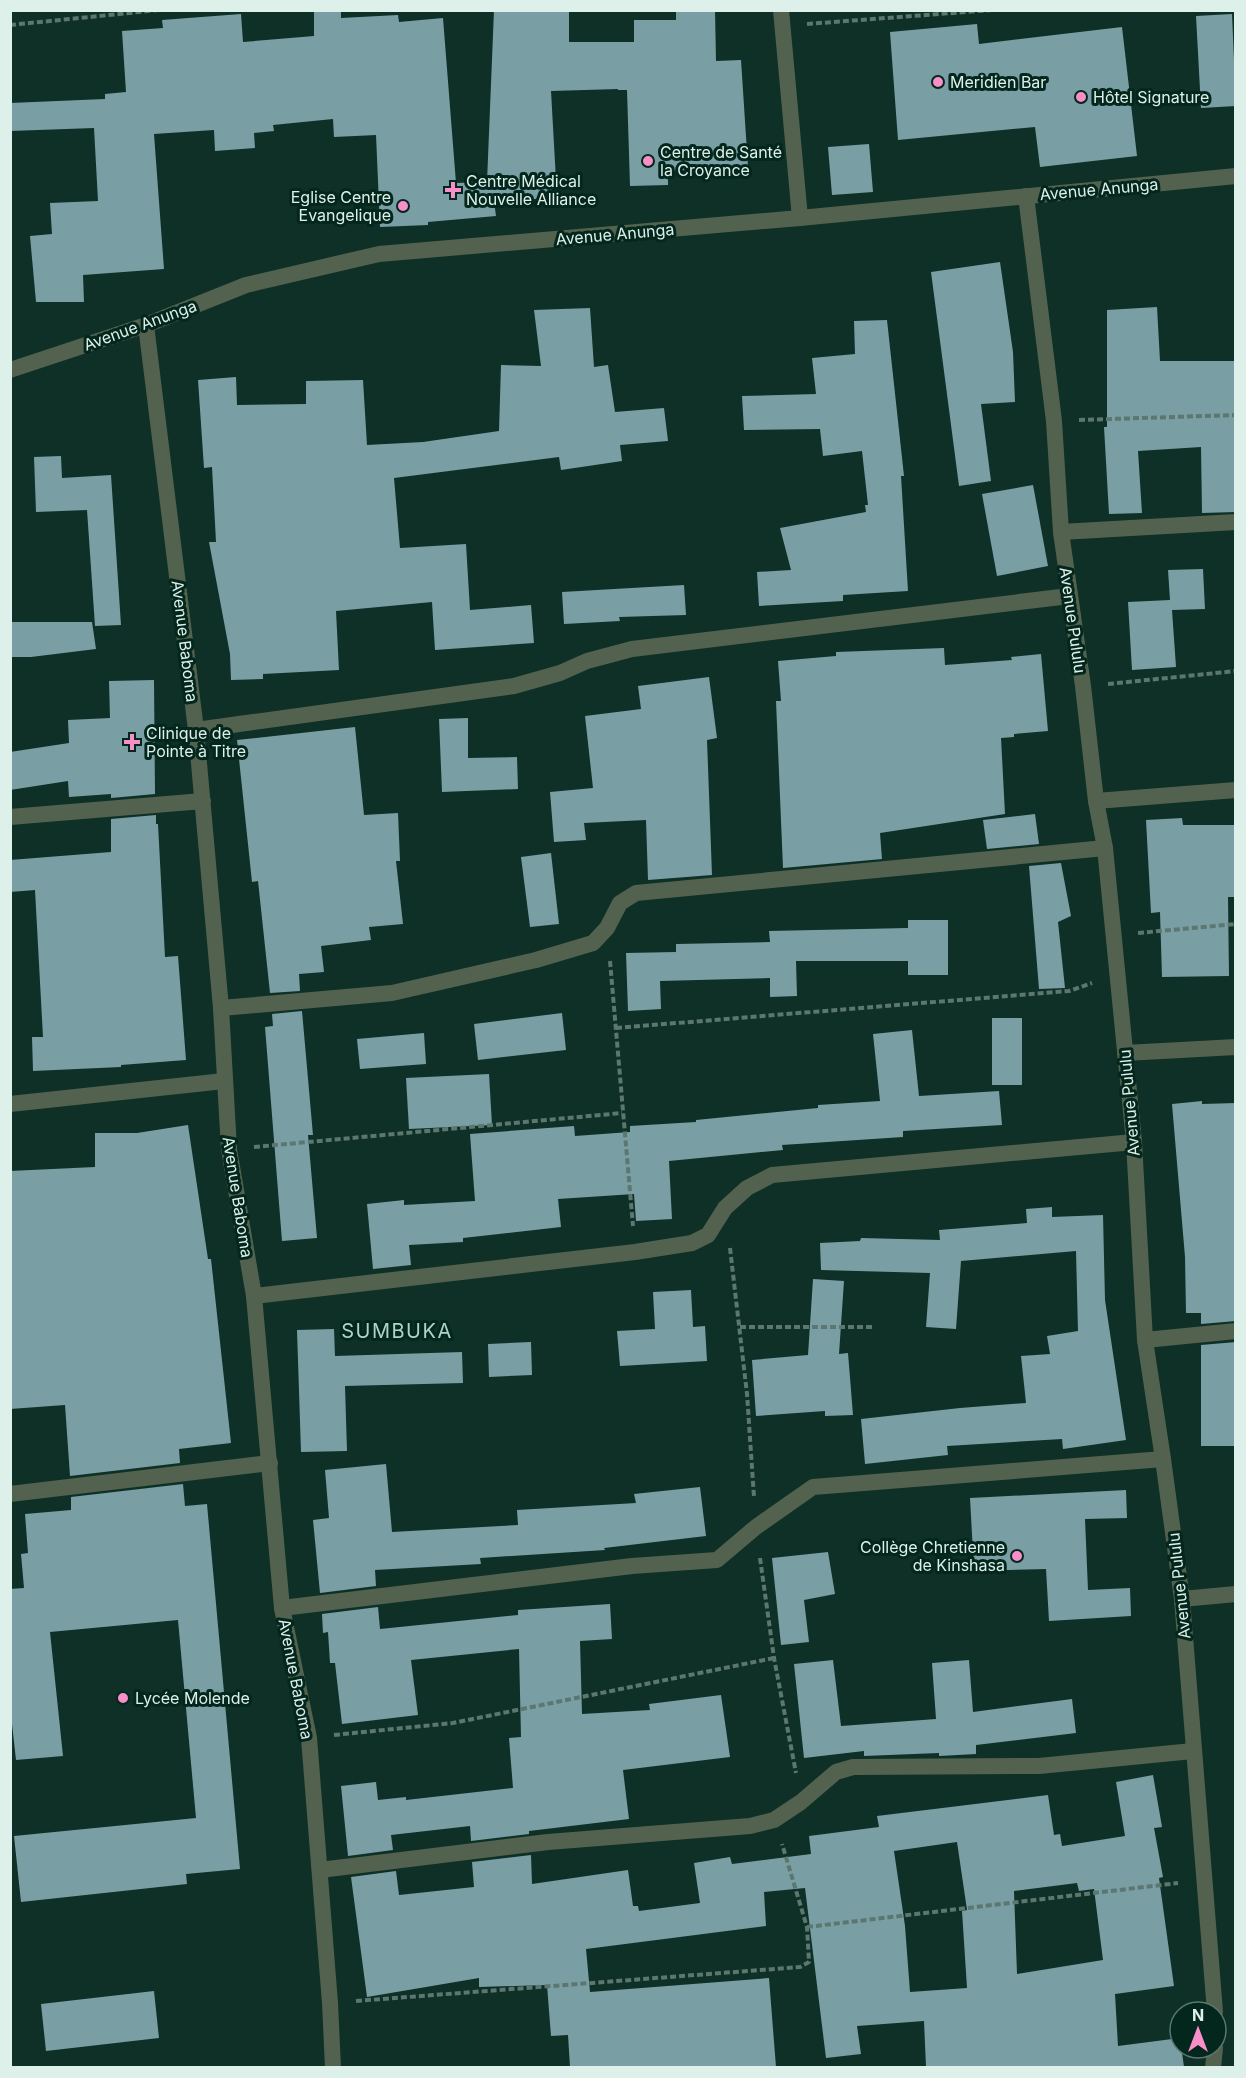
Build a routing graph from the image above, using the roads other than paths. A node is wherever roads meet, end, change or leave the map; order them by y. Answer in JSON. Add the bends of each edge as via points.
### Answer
{"nodes":[{"id":1,"x":782,"y":18,"type":"edge"},
{"id":2,"x":1236,"y":176,"type":"edge"},
{"id":3,"x":1026,"y":196,"type":"junction"},
{"id":4,"x":800,"y":218,"type":"junction"},
{"id":5,"x":146,"y":325,"type":"junction"},
{"id":6,"x":10,"y":370,"type":"edge"},
{"id":7,"x":1236,"y":522,"type":"edge"},
{"id":8,"x":1061,"y":532,"type":"junction"},
{"id":9,"x":1069,"y":596,"type":"junction"},
{"id":10,"x":196,"y":730,"type":"junction"},
{"id":11,"x":1236,"y":790,"type":"edge"},
{"id":12,"x":202,"y":801,"type":"junction"},
{"id":13,"x":1096,"y":801,"type":"junction"},
{"id":14,"x":10,"y":818,"type":"edge"},
{"id":15,"x":1105,"y":848,"type":"junction"},
{"id":16,"x":221,"y":1008,"type":"junction"},
{"id":17,"x":1236,"y":1047,"type":"edge"},
{"id":18,"x":1125,"y":1053,"type":"junction"},
{"id":19,"x":224,"y":1082,"type":"junction"},
{"id":20,"x":10,"y":1104,"type":"edge"},
{"id":21,"x":1134,"y":1142,"type":"junction"},
{"id":22,"x":254,"y":1296,"type":"junction"},
{"id":23,"x":1236,"y":1331,"type":"edge"},
{"id":24,"x":1144,"y":1340,"type":"junction"},
{"id":25,"x":1163,"y":1459,"type":"junction"},
{"id":26,"x":270,"y":1463,"type":"junction"},
{"id":27,"x":10,"y":1494,"type":"edge"},
{"id":28,"x":1236,"y":1594,"type":"edge"},
{"id":29,"x":1182,"y":1599,"type":"junction"},
{"id":30,"x":282,"y":1608,"type":"junction"},
{"id":31,"x":1193,"y":1751,"type":"junction"},
{"id":32,"x":320,"y":1870,"type":"junction"},
{"id":33,"x":1214,"y":2000,"type":"edge"},
{"id":34,"x":333,"y":2067,"type":"edge"}],
"edges":[{"from":1,"to":4,"type":"street"},
{"from":2,"to":3,"type":"street","name":"Avenue Anunga"},
{"from":3,"to":4,"type":"street","name":"Avenue Anunga"},
{"from":3,"to":8,"type":"street","name":"Avenue Pululu","via":[[1054,421]]},
{"from":4,"to":5,"type":"street","name":"Avenue Anunga","via":[[379,254],[246,285]]},
{"from":5,"to":6,"type":"street","name":"Avenue Anunga"},
{"from":5,"to":10,"type":"street","name":"Avenue Baboma"},
{"from":7,"to":8,"type":"street"},
{"from":8,"to":9,"type":"street","name":"Avenue Pululu"},
{"from":9,"to":10,"type":"street","via":[[632,649],[514,686]]},
{"from":9,"to":13,"type":"street","name":"Avenue Pululu"},
{"from":10,"to":12,"type":"street","name":"Avenue Baboma"},
{"from":11,"to":13,"type":"street"},
{"from":12,"to":14,"type":"street"},
{"from":12,"to":16,"type":"street","name":"Avenue Baboma"},
{"from":13,"to":15,"type":"street","name":"Avenue Pululu"},
{"from":15,"to":16,"type":"street","via":[[636,893],[620,903],[607,928],[593,943],[536,960],[392,993]]},
{"from":15,"to":18,"type":"street","name":"Avenue Pululu"},
{"from":16,"to":19,"type":"street","name":"Avenue Baboma"},
{"from":17,"to":18,"type":"street"},
{"from":18,"to":21,"type":"street","name":"Avenue Pululu"},
{"from":19,"to":20,"type":"street"},
{"from":19,"to":22,"type":"street","name":"Avenue Baboma","via":[[229,1149]]},
{"from":21,"to":22,"type":"street","via":[[772,1175],[747,1188],[725,1208],[708,1235],[692,1243]]},
{"from":21,"to":24,"type":"street","name":"Avenue Pululu"},
{"from":22,"to":26,"type":"street","name":"Avenue Baboma"},
{"from":23,"to":24,"type":"street"},
{"from":24,"to":25,"type":"street","name":"Avenue Pululu"},
{"from":25,"to":29,"type":"street","name":"Avenue Pululu"},
{"from":25,"to":30,"type":"street","via":[[813,1487],[717,1560],[632,1566]]},
{"from":26,"to":27,"type":"street"},
{"from":26,"to":30,"type":"street","name":"Avenue Baboma"},
{"from":28,"to":29,"type":"street"},
{"from":29,"to":31,"type":"street","name":"Avenue Pululu"},
{"from":30,"to":32,"type":"street","name":"Avenue Baboma","via":[[309,1738]]},
{"from":31,"to":32,"type":"street","via":[[1039,1766],[852,1767],[836,1772],[774,1820],[750,1826],[548,1842]]},
{"from":31,"to":33,"type":"street","name":"Avenue Pululu"},
{"from":32,"to":34,"type":"street","name":"Avenue Baboma"}]}
